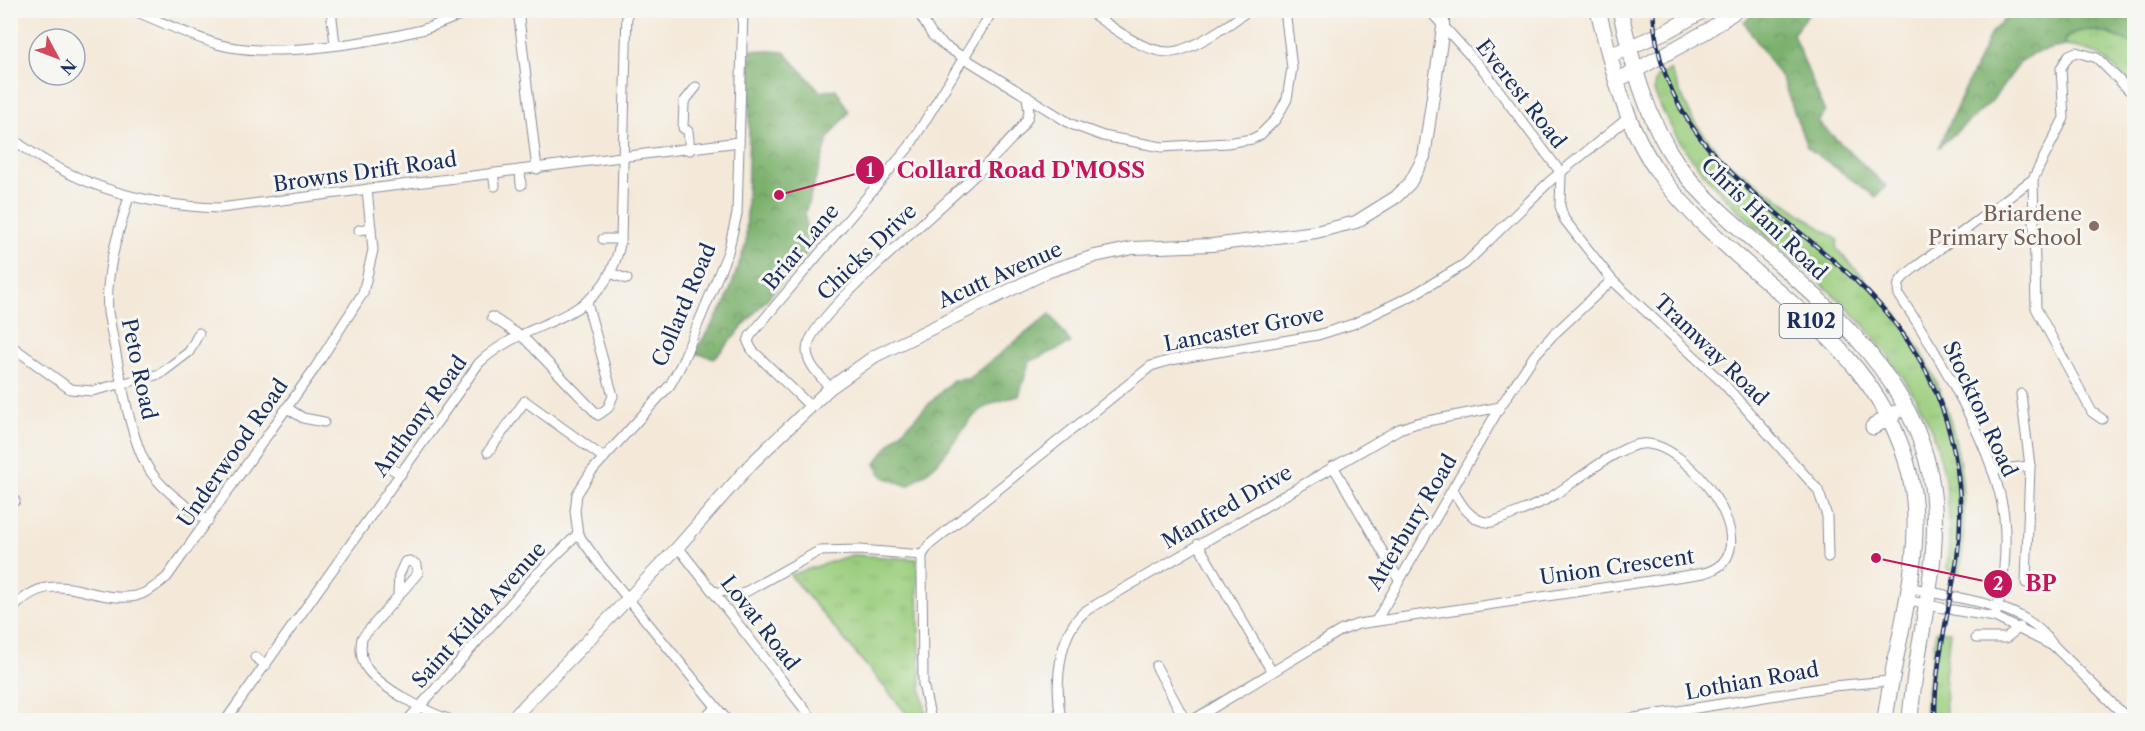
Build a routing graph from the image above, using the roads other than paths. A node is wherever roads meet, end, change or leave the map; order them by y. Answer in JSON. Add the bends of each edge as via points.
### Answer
{"nodes":[{"id":1,"x":132,"y":10,"type":"edge"},
{"id":2,"x":331,"y":10,"type":"edge"},
{"id":3,"x":472,"y":10,"type":"edge"},
{"id":4,"x":518,"y":10,"type":"edge"},
{"id":5,"x":627,"y":10,"type":"edge"},
{"id":6,"x":743,"y":10,"type":"edge"},
{"id":7,"x":917,"y":10,"type":"edge"},
{"id":8,"x":993,"y":10,"type":"edge"},
{"id":9,"x":1087,"y":10,"type":"edge"},
{"id":10,"x":1249,"y":10,"type":"edge"},
{"id":11,"x":1285,"y":10,"type":"edge"},
{"id":12,"x":1429,"y":10,"type":"edge"},
{"id":13,"x":1443,"y":10,"type":"edge"},
{"id":14,"x":1598,"y":10,"type":"edge"},
{"id":15,"x":1620,"y":10,"type":"edge"},
{"id":16,"x":1705,"y":10,"type":"edge"},
{"id":17,"x":1737,"y":10,"type":"edge"},
{"id":18,"x":153,"y":14,"type":"edge"},
{"id":19,"x":1443,"y":28,"type":"junction"},
{"id":20,"x":335,"y":44,"type":"junction"},
{"id":21,"x":1629,"y":48,"type":"junction"},
{"id":22,"x":1611,"y":55,"type":"junction"},
{"id":23,"x":965,"y":58,"type":"junction"},
{"id":24,"x":1635,"y":71,"type":"junction"},
{"id":25,"x":1618,"y":80,"type":"junction"},
{"id":26,"x":696,"y":87,"type":"dead end"},
{"id":27,"x":2134,"y":95,"type":"edge"},
{"id":28,"x":1028,"y":96,"type":"junction"},
{"id":29,"x":1628,"y":118,"type":"junction"},
{"id":30,"x":10,"y":136,"type":"edge"},
{"id":31,"x":739,"y":142,"type":"junction"},
{"id":32,"x":690,"y":150,"type":"junction"},
{"id":33,"x":623,"y":158,"type":"junction"},
{"id":34,"x":537,"y":169,"type":"junction"},
{"id":35,"x":520,"y":170,"type":"junction"},
{"id":36,"x":493,"y":173,"type":"junction"},
{"id":37,"x":1561,"y":173,"type":"junction"},
{"id":38,"x":2033,"y":179,"type":"junction"},
{"id":39,"x":521,"y":185,"type":"dead end"},
{"id":40,"x":495,"y":186,"type":"dead end"},
{"id":41,"x":367,"y":189,"type":"junction"},
{"id":42,"x":129,"y":197,"type":"junction"},
{"id":43,"x":371,"y":228,"type":"junction"},
{"id":44,"x":359,"y":230,"type":"dead end"},
{"id":45,"x":603,"y":239,"type":"dead end"},
{"id":46,"x":621,"y":239,"type":"junction"},
{"id":47,"x":1788,"y":272,"type":"junction"},
{"id":48,"x":610,"y":273,"type":"junction"},
{"id":49,"x":1762,"y":275,"type":"junction"},
{"id":50,"x":627,"y":279,"type":"dead end"},
{"id":51,"x":1612,"y":280,"type":"junction"},
{"id":52,"x":587,"y":303,"type":"junction"},
{"id":53,"x":492,"y":316,"type":"dead end"},
{"id":54,"x":199,"y":333,"type":"dead end"},
{"id":55,"x":519,"y":335,"type":"junction"},
{"id":56,"x":10,"y":345,"type":"edge"},
{"id":57,"x":124,"y":384,"type":"junction"},
{"id":58,"x":830,"y":388,"type":"junction"},
{"id":59,"x":285,"y":391,"type":"dead end"},
{"id":60,"x":2021,"y":394,"type":"dead end"},
{"id":61,"x":295,"y":396,"type":"junction"},
{"id":62,"x":1904,"y":405,"type":"junction"},
{"id":63,"x":810,"y":406,"type":"junction"},
{"id":64,"x":1500,"y":407,"type":"junction"},
{"id":65,"x":286,"y":408,"type":"junction"},
{"id":66,"x":1888,"y":419,"type":"junction"},
{"id":67,"x":2102,"y":419,"type":"dead end"},
{"id":68,"x":324,"y":422,"type":"dead end"},
{"id":69,"x":1873,"y":427,"type":"dead end"},
{"id":70,"x":488,"y":452,"type":"dead end"},
{"id":71,"x":604,"y":458,"type":"junction"},
{"id":72,"x":1333,"y":466,"type":"junction"},
{"id":73,"x":2030,"y":466,"type":"junction"},
{"id":74,"x":390,"y":468,"type":"dead end"},
{"id":75,"x":1992,"y":470,"type":"junction"},
{"id":76,"x":400,"y":474,"type":"junction"},
{"id":77,"x":1453,"y":490,"type":"junction"},
{"id":78,"x":208,"y":522,"type":"junction"},
{"id":79,"x":578,"y":534,"type":"junction"},
{"id":80,"x":1198,"y":544,"type":"junction"},
{"id":81,"x":678,"y":547,"type":"junction"},
{"id":82,"x":922,"y":555,"type":"junction"},
{"id":83,"x":1828,"y":557,"type":"dead end"},
{"id":84,"x":1399,"y":580,"type":"junction"},
{"id":85,"x":2026,"y":583,"type":"dead end"},
{"id":86,"x":712,"y":590,"type":"junction"},
{"id":87,"x":1907,"y":593,"type":"junction"},
{"id":88,"x":398,"y":594,"type":"dead end"},
{"id":89,"x":740,"y":595,"type":"joint"},
{"id":90,"x":628,"y":598,"type":"junction"},
{"id":91,"x":1928,"y":598,"type":"junction"},
{"id":92,"x":1999,"y":605,"type":"junction"},
{"id":93,"x":1942,"y":608,"type":"dead end"},
{"id":94,"x":1953,"y":610,"type":"dead end"},
{"id":95,"x":10,"y":612,"type":"edge"},
{"id":96,"x":1995,"y":617,"type":"junction"},
{"id":97,"x":1376,"y":621,"type":"junction"},
{"id":98,"x":2020,"y":627,"type":"junction"},
{"id":99,"x":1976,"y":638,"type":"dead end"},
{"id":100,"x":2054,"y":646,"type":"junction"},
{"id":101,"x":255,"y":657,"type":"dead end"},
{"id":102,"x":266,"y":665,"type":"junction"},
{"id":103,"x":1156,"y":666,"type":"dead end"},
{"id":104,"x":1272,"y":672,"type":"junction"},
{"id":105,"x":1889,"y":681,"type":"junction"},
{"id":106,"x":717,"y":707,"type":"junction"},
{"id":107,"x":419,"y":708,"type":"junction"},
{"id":108,"x":226,"y":720,"type":"edge"},
{"id":109,"x":408,"y":720,"type":"edge"},
{"id":110,"x":451,"y":720,"type":"edge"},
{"id":111,"x":511,"y":720,"type":"edge"},
{"id":112,"x":703,"y":720,"type":"edge"},
{"id":113,"x":727,"y":720,"type":"edge"},
{"id":114,"x":813,"y":720,"type":"edge"},
{"id":115,"x":931,"y":720,"type":"edge"},
{"id":116,"x":1061,"y":720,"type":"edge"},
{"id":117,"x":1185,"y":720,"type":"edge"},
{"id":118,"x":1193,"y":720,"type":"edge"},
{"id":119,"x":1622,"y":720,"type":"edge"},
{"id":120,"x":1884,"y":720,"type":"edge"},
{"id":121,"x":1910,"y":720,"type":"edge"},
{"id":122,"x":2129,"y":720,"type":"edge"}],
"edges":[{"from":1,"to":18,"type":"street"},
{"from":2,"to":20,"type":"street"},
{"from":3,"to":20,"type":"street","via":[[421,29]]},
{"from":4,"to":34,"type":"street"},
{"from":5,"to":33,"type":"street","name":"Anthony Road"},
{"from":6,"to":31,"type":"street","name":"Collard Road"},
{"from":7,"to":23,"type":"street","via":[[939,41]]},
{"from":8,"to":23,"type":"street","name":"Briar Lane"},
{"from":9,"to":10,"type":"street","via":[[1141,44],[1169,52],[1183,50]]},
{"from":11,"to":28,"type":"street","via":[[1292,68],[1289,91],[1276,119],[1252,139],[1182,148],[1117,140],[1071,124]]},
{"from":12,"to":19,"type":"street","name":"Everest Road"},
{"from":13,"to":19,"type":"street","name":"Acutt Avenue"},
{"from":14,"to":22,"type":"main road","name":"Chris Hani Road","number":"R102"},
{"from":15,"to":21,"type":"main road","name":"Chris Hani Road","number":"R102"},
{"from":16,"to":21,"type":"main road"},
{"from":17,"to":24,"type":"main road"},
{"from":18,"to":20,"type":"street","via":[[208,41],[233,47],[283,50]]},
{"from":19,"to":37,"type":"street","name":"Everest Road","via":[[1485,72]]},
{"from":19,"to":58,"type":"street","name":"Acutt Avenue","via":[[1424,157],[1410,183],[1372,214],[1316,232],[1212,245],[1133,248],[1061,267],[875,356]]},
{"from":21,"to":22,"type":"main road"},
{"from":21,"to":24,"type":"main road","name":"Chris Hani Road","number":"R102"},
{"from":22,"to":25,"type":"main road","name":"Chris Hani Road","number":"R102"},
{"from":23,"to":28,"type":"street"},
{"from":23,"to":63,"type":"street","name":"Briar Lane","via":[[902,156],[750,336],[752,350]]},
{"from":24,"to":25,"type":"main road"},
{"from":24,"to":47,"type":"main road","name":"Chris Hani Road","number":"R102","via":[[1653,120],[1680,166],[1714,205]]},
{"from":25,"to":29,"type":"main road","name":"Chris Hani Road","number":"R102"},
{"from":26,"to":32,"type":"street","via":[[684,102],[683,128],[688,131]]},
{"from":27,"to":38,"type":"street","via":[[2097,58],[2076,52],[2069,55],[2061,68],[2064,118]]},
{"from":28,"to":58,"type":"street","name":"Chicks Drive","via":[[1026,119],[991,161],[845,295],[812,334],[807,345],[808,358]]},
{"from":29,"to":37,"type":"street","name":"Lancaster Grove"},
{"from":29,"to":49,"type":"main road","name":"Chris Hani Road","number":"R102","via":[[1665,182],[1711,231]]},
{"from":30,"to":42,"type":"street","name":"Browns Drift Road","via":[[61,171]]},
{"from":31,"to":32,"type":"street","name":"Browns Drift Road"},
{"from":31,"to":71,"type":"street","name":"Collard Road","via":[[733,235],[688,350],[670,385]]},
{"from":32,"to":33,"type":"street","name":"Browns Drift Road"},
{"from":33,"to":34,"type":"street","name":"Browns Drift Road"},
{"from":33,"to":46,"type":"street","name":"Anthony Road"},
{"from":34,"to":35,"type":"street","name":"Browns Drift Road"},
{"from":35,"to":36,"type":"street","name":"Browns Drift Road"},
{"from":35,"to":39,"type":"street"},
{"from":36,"to":40,"type":"street"},
{"from":36,"to":41,"type":"street","name":"Browns Drift Road"},
{"from":37,"to":51,"type":"street","name":"Tramway Road","via":[[1560,206],[1564,219]]},
{"from":37,"to":82,"type":"street","name":"Lancaster Grove","via":[[1464,264],[1379,312],[1318,335],[1151,366],[976,505],[929,544]]},
{"from":38,"to":67,"type":"street","via":[[2034,301],[2038,315],[2092,412]]},
{"from":38,"to":75,"type":"street","name":"Stockton Road","via":[[1902,278],[1898,286],[1899,295],[1926,334]]},
{"from":41,"to":42,"type":"street","name":"Browns Drift Road","via":[[220,208],[183,207]]},
{"from":41,"to":43,"type":"street","name":"Underwood Road"},
{"from":42,"to":57,"type":"street","name":"Peto Road","via":[[113,251],[107,296]]},
{"from":43,"to":44,"type":"street"},
{"from":43,"to":61,"type":"street","name":"Underwood Road","via":[[372,261],[363,294]]},
{"from":45,"to":46,"type":"street"},
{"from":46,"to":48,"type":"street","name":"Anthony Road"},
{"from":47,"to":49,"type":"main road","via":[[1768,270]]},
{"from":47,"to":62,"type":"main road","name":"Chris Hani Road","number":"R102","via":[[1860,342]]},
{"from":48,"to":50,"type":"street"},
{"from":48,"to":52,"type":"street","name":"Anthony Road"},
{"from":49,"to":66,"type":"main road","name":"Chris Hani Road","number":"R102","via":[[1837,345]]},
{"from":51,"to":64,"type":"street","name":"Atterbury Road","via":[[1543,345]]},
{"from":51,"to":83,"type":"street","name":"Tramway Road","via":[[1720,381],[1810,478],[1827,516]]},
{"from":52,"to":55,"type":"street","name":"Anthony Road"},
{"from":52,"to":55,"type":"street","via":[[613,396],[612,404],[601,414],[595,413]]},
{"from":53,"to":55,"type":"street"},
{"from":54,"to":57,"type":"street","via":[[189,352],[160,374]]},
{"from":55,"to":76,"type":"street","name":"Anthony Road","via":[[499,345],[479,363]]},
{"from":56,"to":57,"type":"street","via":[[70,389],[92,391]]},
{"from":57,"to":78,"type":"street","name":"Peto Road","via":[[146,465],[174,497]]},
{"from":58,"to":63,"type":"street","name":"Acutt Avenue"},
{"from":59,"to":61,"type":"street"},
{"from":60,"to":73,"type":"street"},
{"from":61,"to":65,"type":"street","name":"Underwood Road"},
{"from":62,"to":66,"type":"main road"},
{"from":62,"to":91,"type":"main road","name":"Chris Hani Road","number":"R102","via":[[1924,449],[1935,510]]},
{"from":63,"to":81,"type":"street","name":"Acutt Avenue","via":[[751,464]]},
{"from":64,"to":72,"type":"street","name":"Manfred Drive","via":[[1410,424]]},
{"from":64,"to":77,"type":"street","name":"Atterbury Road"},
{"from":65,"to":68,"type":"street","via":[[303,418]]},
{"from":65,"to":78,"type":"street","name":"Underwood Road"},
{"from":66,"to":69,"type":"main road"},
{"from":66,"to":87,"type":"main road","name":"Chris Hani Road","number":"R102","via":[[1913,492],[1915,536]]},
{"from":70,"to":71,"type":"street","via":[[525,401]]},
{"from":71,"to":79,"type":"street","name":"Collard Road","via":[[577,494],[574,511]]},
{"from":72,"to":80,"type":"street","name":"Manfred Drive"},
{"from":72,"to":84,"type":"street"},
{"from":73,"to":75,"type":"street"},
{"from":73,"to":85,"type":"street"},
{"from":74,"to":76,"type":"street"},
{"from":75,"to":92,"type":"street","name":"Stockton Road","via":[[2004,530]]},
{"from":76,"to":102,"type":"street","name":"Anthony Road"},
{"from":77,"to":84,"type":"street","name":"Atterbury Road"},
{"from":77,"to":97,"type":"street","name":"Union Crescent","via":[[1473,516],[1482,522],[1492,522],[1548,498],[1631,446],[1654,445],[1681,461],[1712,492],[1730,528],[1730,551],[1720,567],[1704,573]]},
{"from":78,"to":95,"type":"street","name":"Underwood Road","via":[[167,577],[145,593],[127,597],[49,587],[33,592]]},
{"from":79,"to":90,"type":"street"},
{"from":79,"to":107,"type":"street","name":"Saint Kilda Avenue","via":[[536,575]]},
{"from":80,"to":104,"type":"street"},
{"from":80,"to":116,"type":"street","name":"Manfred Drive","via":[[1087,610],[1071,625],[1060,678]]},
{"from":81,"to":86,"type":"street","name":"Lovat Road"},
{"from":81,"to":90,"type":"street","name":"Acutt Avenue"},
{"from":82,"to":89,"type":"street","via":[[819,551]]},
{"from":82,"to":115,"type":"street","via":[[923,684]]},
{"from":84,"to":97,"type":"street","name":"Atterbury Road"},
{"from":86,"to":89,"type":"street"},
{"from":86,"to":114,"type":"street","name":"Lovat Road"},
{"from":87,"to":91,"type":"street"},
{"from":87,"to":105,"type":"main road","name":"Chris Hani Road","number":"R102"},
{"from":88,"to":107,"type":"street","via":[[365,632],[361,652],[375,676]]},
{"from":90,"to":106,"type":"street"},
{"from":90,"to":111,"type":"street","name":"Acutt Avenue"},
{"from":91,"to":92,"type":"street","via":[[1950,596]]},
{"from":91,"to":93,"type":"street"},
{"from":91,"to":121,"type":"main road","name":"Chris Hani Road","number":"R102","via":[[1913,675]]},
{"from":92,"to":96,"type":"street","name":"Stockton Road"},
{"from":92,"to":100,"type":"street","via":[[2034,624]]},
{"from":94,"to":96,"type":"street"},
{"from":96,"to":98,"type":"street"},
{"from":97,"to":104,"type":"street","name":"Atterbury Road","via":[[1345,628]]},
{"from":98,"to":99,"type":"street","via":[[2006,638]]},
{"from":98,"to":100,"type":"street"},
{"from":100,"to":122,"type":"street"},
{"from":101,"to":102,"type":"street"},
{"from":102,"to":108,"type":"street","name":"Anthony Road"},
{"from":103,"to":117,"type":"street"},
{"from":104,"to":118,"type":"street","name":"Atterbury Road"},
{"from":105,"to":119,"type":"street","name":"Lothian Road","via":[[1833,686]]},
{"from":105,"to":120,"type":"main road","name":"Chris Hani Road","number":"R102"},
{"from":106,"to":112,"type":"street"},
{"from":106,"to":113,"type":"street"},
{"from":107,"to":109,"type":"street","name":"Saint Kilda Avenue"},
{"from":107,"to":110,"type":"street"}]}
